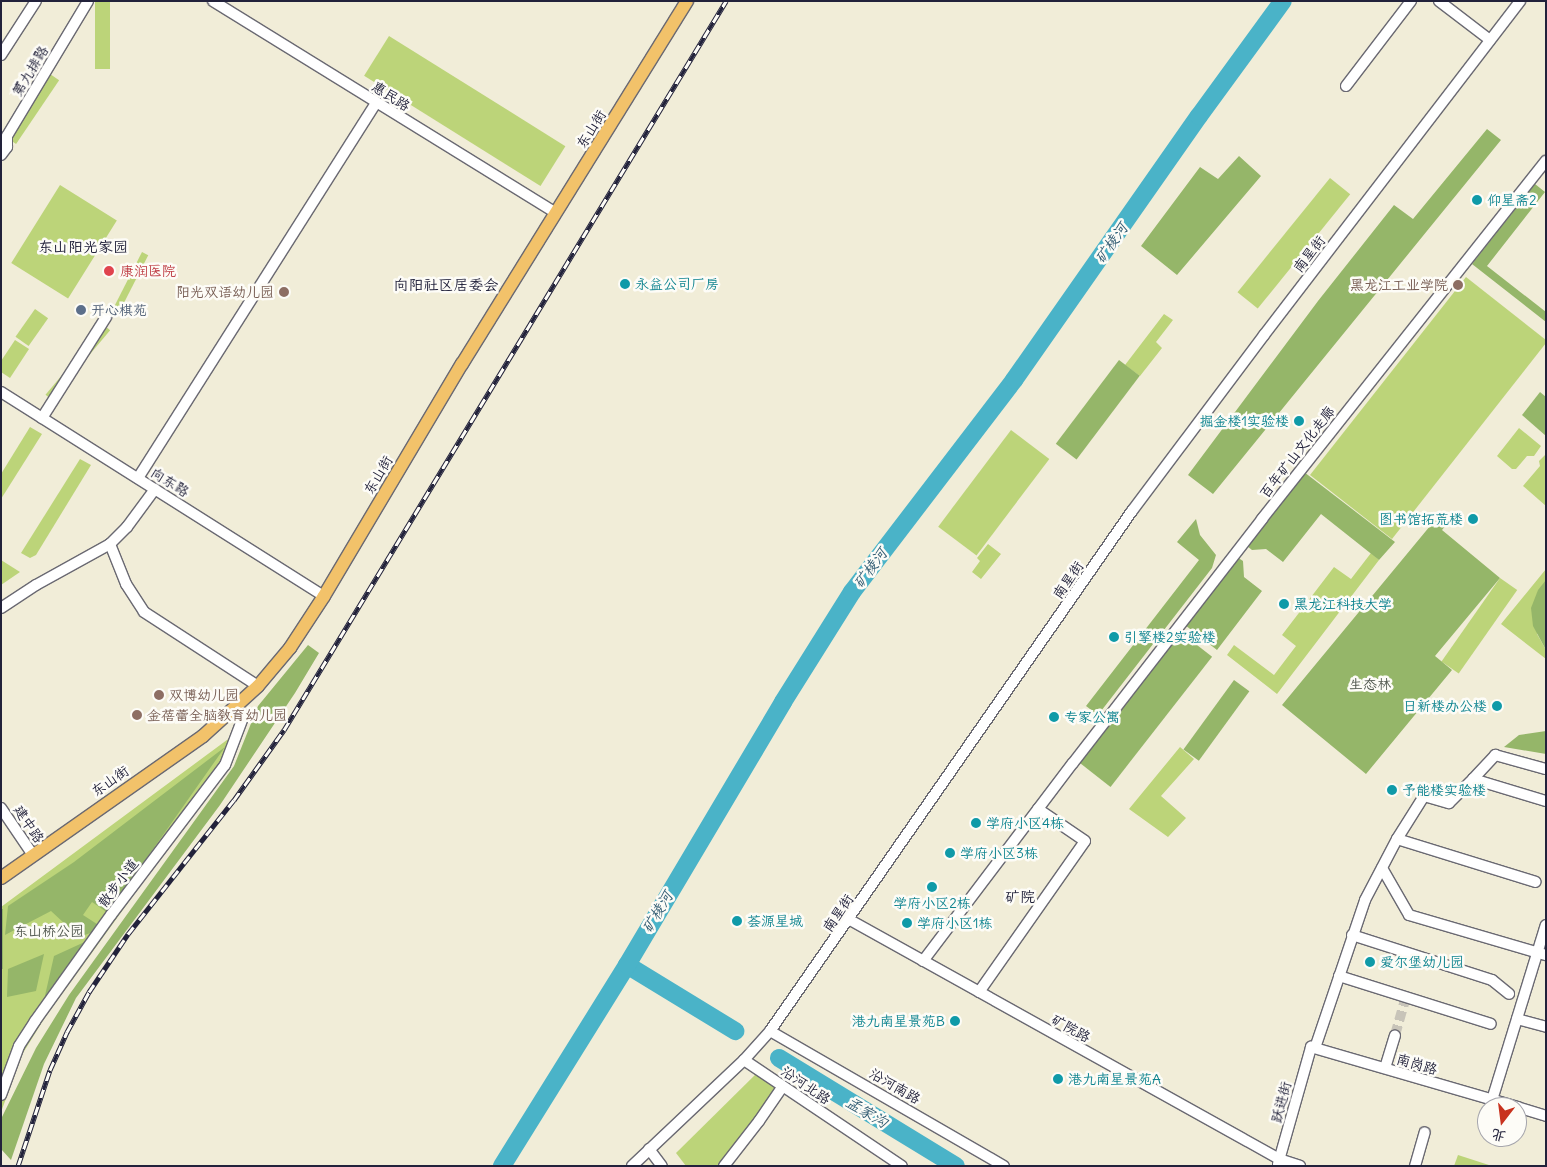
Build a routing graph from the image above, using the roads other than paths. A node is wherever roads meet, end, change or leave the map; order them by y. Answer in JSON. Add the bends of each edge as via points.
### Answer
{"nodes":[{"id":1,"x":36,"y":1,"type":"edge"},
{"id":2,"x":88,"y":1,"type":"edge"},
{"id":3,"x":213,"y":1,"type":"edge"},
{"id":4,"x":687,"y":1,"type":"edge"},
{"id":5,"x":1411,"y":1,"type":"edge"},
{"id":6,"x":1439,"y":1,"type":"edge"},
{"id":7,"x":1520,"y":1,"type":"edge"},
{"id":8,"x":1490,"y":40,"type":"junction"},
{"id":9,"x":1,"y":55,"type":"edge"},
{"id":10,"x":1346,"y":86,"type":"dead end"},
{"id":11,"x":376,"y":103,"type":"junction"},
{"id":12,"x":1,"y":155,"type":"edge"},
{"id":13,"x":1546,"y":161,"type":"edge"},
{"id":14,"x":556,"y":213,"type":"junction"},
{"id":15,"x":106,"y":317,"type":"dead end"},
{"id":16,"x":1,"y":392,"type":"edge"},
{"id":17,"x":42,"y":418,"type":"junction"},
{"id":18,"x":138,"y":478,"type":"junction"},
{"id":19,"x":155,"y":489,"type":"junction"},
{"id":20,"x":110,"y":544,"type":"junction"},
{"id":21,"x":324,"y":596,"type":"junction"},
{"id":22,"x":1,"y":608,"type":"edge"},
{"id":23,"x":258,"y":686,"type":"junction"},
{"id":24,"x":244,"y":715,"type":"dead end"},
{"id":25,"x":1546,"y":769,"type":"edge"},
{"id":26,"x":1473,"y":780,"type":"junction"},
{"id":27,"x":1546,"y":801,"type":"edge"},
{"id":28,"x":1,"y":808,"type":"edge"},
{"id":29,"x":1038,"y":809,"type":"junction"},
{"id":30,"x":1397,"y":839,"type":"junction"},
{"id":31,"x":33,"y":855,"type":"junction"},
{"id":32,"x":1382,"y":868,"type":"junction"},
{"id":33,"x":1,"y":878,"type":"edge"},
{"id":34,"x":1536,"y":882,"type":"dead end"},
{"id":35,"x":850,"y":920,"type":"junction"},
{"id":36,"x":1546,"y":925,"type":"edge"},
{"id":37,"x":1352,"y":935,"type":"junction"},
{"id":38,"x":1541,"y":954,"type":"edge"},
{"id":39,"x":923,"y":961,"type":"junction"},
{"id":40,"x":1339,"y":976,"type":"junction"},
{"id":41,"x":979,"y":992,"type":"junction"},
{"id":42,"x":1509,"y":994,"type":"dead end"},
{"id":43,"x":1517,"y":1019,"type":"junction"},
{"id":44,"x":1491,"y":1024,"type":"dead end"},
{"id":45,"x":1546,"y":1027,"type":"edge"},
{"id":46,"x":770,"y":1031,"type":"junction"},
{"id":47,"x":1395,"y":1036,"type":"tunnel mouth"},
{"id":48,"x":1313,"y":1047,"type":"junction"},
{"id":49,"x":744,"y":1060,"type":"junction"},
{"id":50,"x":1385,"y":1068,"type":"junction"},
{"id":51,"x":783,"y":1086,"type":"junction"},
{"id":52,"x":1,"y":1096,"type":"edge"},
{"id":53,"x":1482,"y":1097,"type":"edge"},
{"id":54,"x":1493,"y":1097,"type":"edge"},
{"id":55,"x":1527,"y":1110,"type":"edge"},
{"id":56,"x":1546,"y":1116,"type":"edge"},
{"id":57,"x":1425,"y":1132,"type":"dead end"},
{"id":58,"x":650,"y":1149,"type":"junction"},
{"id":59,"x":1278,"y":1163,"type":"edge"},
{"id":60,"x":632,"y":1166,"type":"edge"},
{"id":61,"x":662,"y":1166,"type":"edge"},
{"id":62,"x":724,"y":1166,"type":"edge"},
{"id":63,"x":902,"y":1166,"type":"edge"},
{"id":64,"x":1004,"y":1166,"type":"edge"},
{"id":65,"x":1300,"y":1166,"type":"edge"},
{"id":66,"x":1415,"y":1166,"type":"edge"}],
"edges":[{"from":1,"to":9,"type":"street"},
{"from":2,"to":12,"type":"street","name":"第九排路","via":[[7,136],[7,146]]},
{"from":3,"to":11,"type":"street","name":"惠民路"},
{"from":4,"to":14,"type":"main road","name":"东山街"},
{"from":5,"to":10,"type":"street"},
{"from":6,"to":8,"type":"street"},
{"from":7,"to":8,"type":"street","name":"南星街"},
{"from":8,"to":35,"type":"street","name":"南星街","via":[[1132,511]]},
{"from":11,"to":14,"type":"street","name":"惠民路"},
{"from":11,"to":18,"type":"street"},
{"from":13,"to":29,"type":"street","name":"百年矿山文化走廊","via":[[1356,399]]},
{"from":14,"to":21,"type":"main road","name":"东山街"},
{"from":15,"to":17,"type":"street"},
{"from":16,"to":17,"type":"street","name":"向东路"},
{"from":17,"to":18,"type":"street","name":"向东路"},
{"from":18,"to":19,"type":"street","name":"向东路"},
{"from":19,"to":20,"type":"street"},
{"from":19,"to":21,"type":"street","name":"向东路"},
{"from":20,"to":22,"type":"street"},
{"from":20,"to":23,"type":"street","via":[[126,584],[144,612]]},
{"from":21,"to":23,"type":"main road","name":"东山街","via":[[290,648]]},
{"from":23,"to":31,"type":"main road","name":"东山街","via":[[203,736]]},
{"from":24,"to":52,"type":"street","name":"散步小道","via":[[225,766],[34,1021],[19,1046]]},
{"from":25,"to":26,"type":"street","via":[[1495,755]]},
{"from":26,"to":27,"type":"street"},
{"from":26,"to":30,"type":"street","name":"跃进街","via":[[1449,803],[1424,796]]},
{"from":28,"to":31,"type":"street","name":"建中路"},
{"from":29,"to":39,"type":"street","name":"百年矿山文化走廊"},
{"from":29,"to":41,"type":"street","via":[[1085,841]]},
{"from":30,"to":32,"type":"street","name":"跃进街"},
{"from":30,"to":34,"type":"street"},
{"from":31,"to":33,"type":"main road","name":"东山街"},
{"from":32,"to":37,"type":"street","name":"跃进街"},
{"from":32,"to":38,"type":"street","via":[[1408,914]]},
{"from":35,"to":39,"type":"street","name":"矿院路"},
{"from":35,"to":46,"type":"street","name":"南星街"},
{"from":36,"to":38,"type":"street"},
{"from":37,"to":40,"type":"street","name":"跃进街"},
{"from":37,"to":42,"type":"street","via":[[1492,980]]},
{"from":38,"to":43,"type":"street"},
{"from":39,"to":41,"type":"street","name":"矿院路"},
{"from":40,"to":44,"type":"street"},
{"from":40,"to":48,"type":"street","name":"跃进街"},
{"from":41,"to":59,"type":"street","name":"矿院路"},
{"from":43,"to":45,"type":"street"},
{"from":43,"to":54,"type":"street"},
{"from":46,"to":49,"type":"street","name":"南星街"},
{"from":46,"to":64,"type":"street","name":"沿河南路"},
{"from":47,"to":50,"type":"street"},
{"from":48,"to":50,"type":"street","name":"南岗路"},
{"from":48,"to":59,"type":"street","name":"跃进街"},
{"from":49,"to":51,"type":"street","name":"沿河北路"},
{"from":49,"to":58,"type":"street","name":"南星街"},
{"from":50,"to":53,"type":"street","name":"南岗路"},
{"from":51,"to":62,"type":"street"},
{"from":51,"to":63,"type":"street","name":"沿河北路"},
{"from":55,"to":56,"type":"street","name":"南岗路"},
{"from":57,"to":66,"type":"street"},
{"from":58,"to":60,"type":"street","name":"南星街"},
{"from":58,"to":61,"type":"street"},
{"from":59,"to":65,"type":"street","name":"矿院路"}]}
